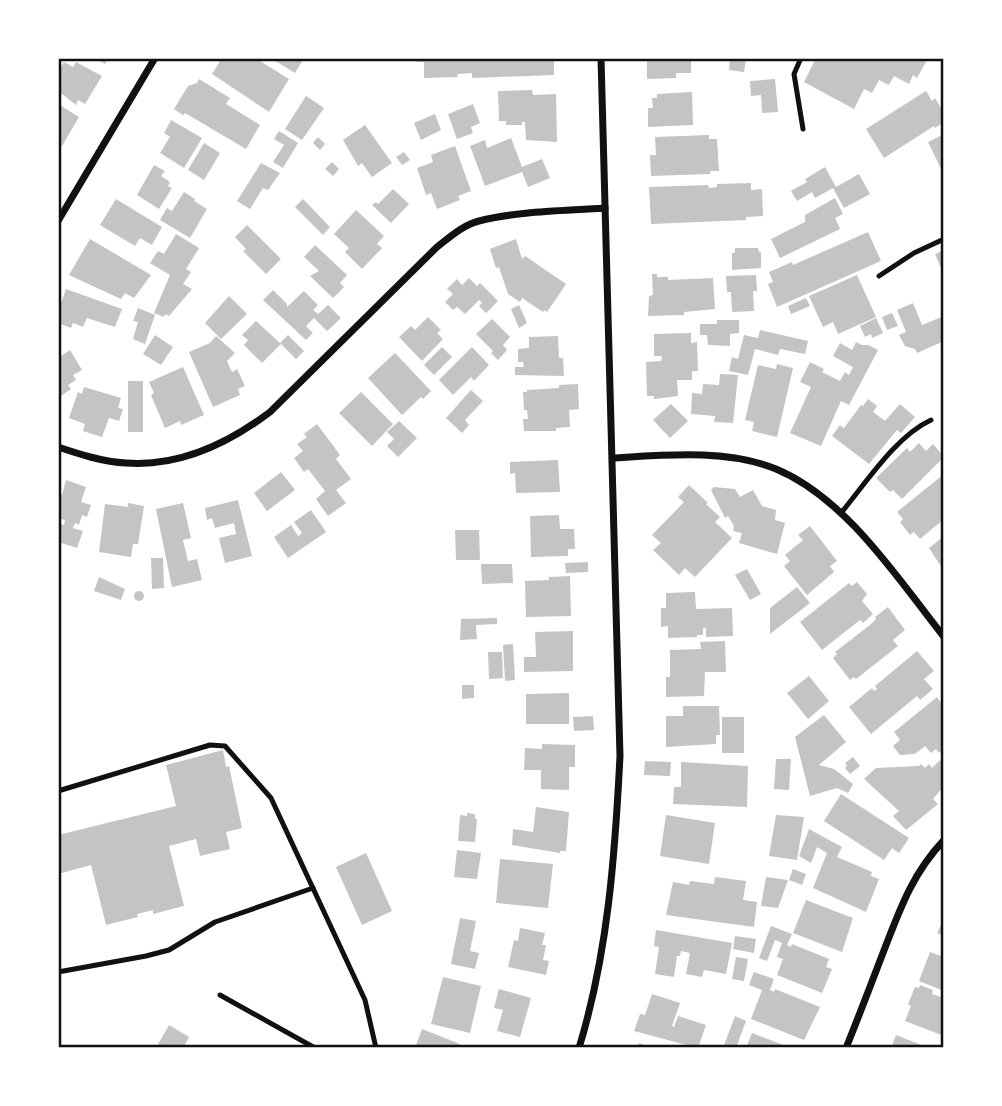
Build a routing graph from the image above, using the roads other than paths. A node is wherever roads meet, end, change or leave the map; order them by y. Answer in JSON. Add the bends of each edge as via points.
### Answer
{"nodes":[{"id":1,"x":155,"y":58,"type":"edge"},
{"id":2,"x":601,"y":58,"type":"edge"},
{"id":3,"x":801,"y":58,"type":"edge"},
{"id":4,"x":803,"y":129,"type":"dead end"},
{"id":5,"x":605,"y":208,"type":"junction"},
{"id":6,"x":58,"y":221,"type":"edge"},
{"id":7,"x":944,"y":239,"type":"edge"},
{"id":8,"x":879,"y":276,"type":"dead end"},
{"id":9,"x":931,"y":420,"type":"dead end"},
{"id":10,"x":58,"y":447,"type":"edge"},
{"id":11,"x":613,"y":458,"type":"junction"},
{"id":12,"x":841,"y":513,"type":"junction"},
{"id":13,"x":944,"y":637,"type":"edge"},
{"id":14,"x":58,"y":791,"type":"edge"},
{"id":15,"x":944,"y":840,"type":"edge"},
{"id":16,"x":313,"y":888,"type":"junction"},
{"id":17,"x":58,"y":972,"type":"edge"},
{"id":18,"x":220,"y":995,"type":"dead end"},
{"id":19,"x":315,"y":1048,"type":"edge"},
{"id":20,"x":376,"y":1048,"type":"edge"},
{"id":21,"x":579,"y":1048,"type":"edge"},
{"id":22,"x":846,"y":1048,"type":"edge"}],
"edges":[{"from":1,"to":6,"type":"street"},
{"from":2,"to":5,"type":"street"},
{"from":3,"to":4,"type":"lane","via":[[794,74]]},
{"from":5,"to":10,"type":"street","via":[[496,218],[458,231],[270,412],[219,444],[188,456],[125,463]]},
{"from":5,"to":11,"type":"street"},
{"from":7,"to":8,"type":"lane"},
{"from":9,"to":12,"type":"lane","via":[[902,440]]},
{"from":11,"to":12,"type":"street","via":[[730,458],[764,466],[810,487]]},
{"from":11,"to":21,"type":"street","via":[[620,770],[605,939]]},
{"from":12,"to":13,"type":"street"},
{"from":14,"to":16,"type":"lane","via":[[210,745],[225,746],[271,798]]},
{"from":15,"to":22,"type":"street","via":[[915,876],[903,901]]},
{"from":16,"to":17,"type":"lane","via":[[215,922],[169,950]]},
{"from":16,"to":20,"type":"lane","via":[[365,1000]]},
{"from":18,"to":19,"type":"lane"}]}
